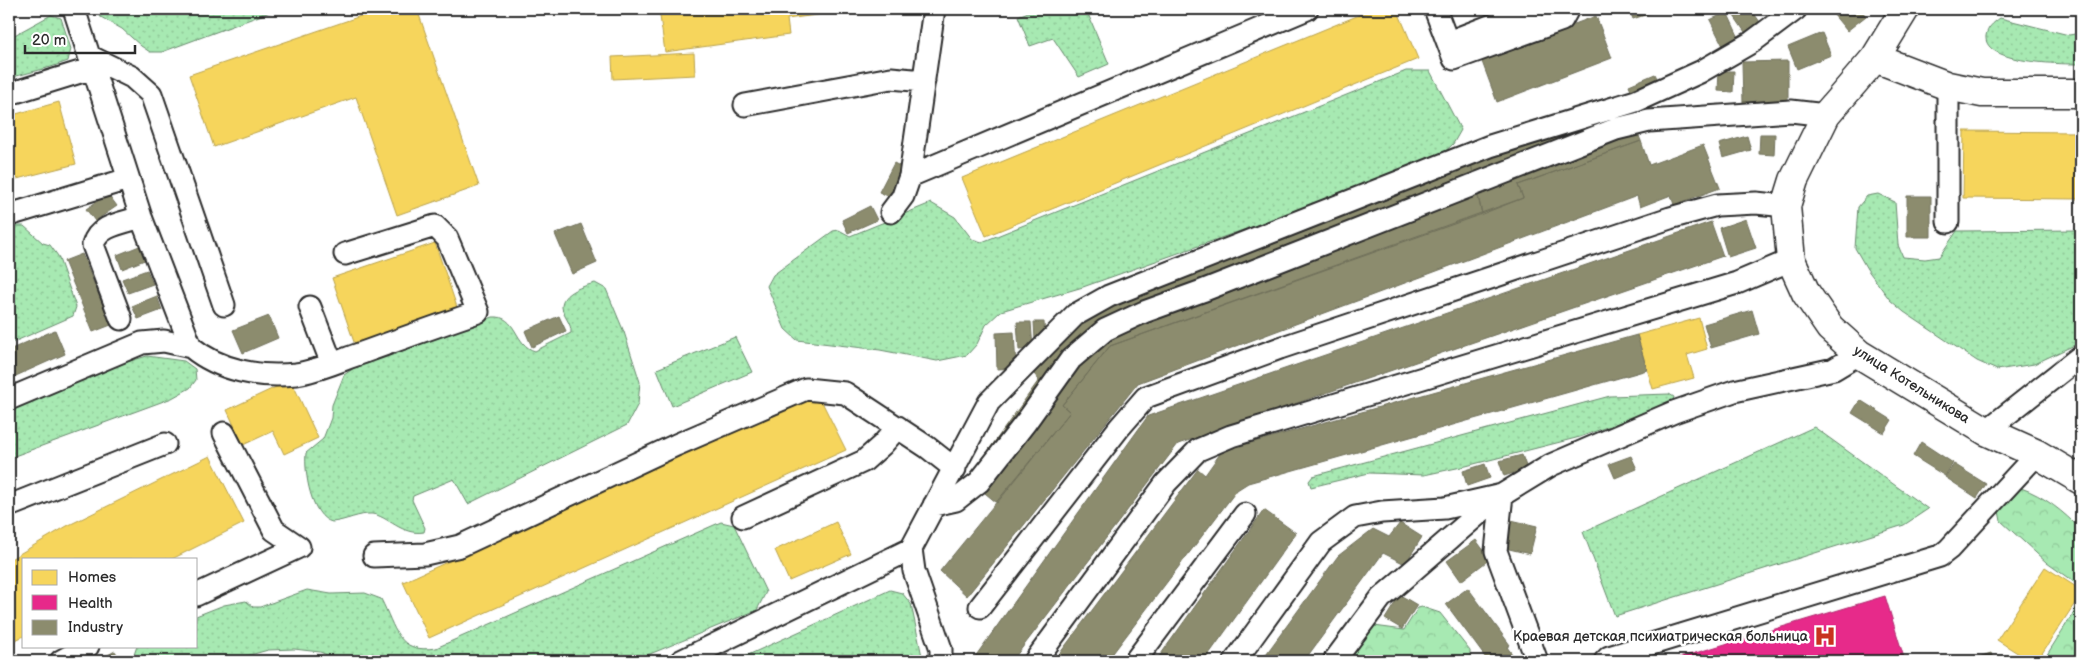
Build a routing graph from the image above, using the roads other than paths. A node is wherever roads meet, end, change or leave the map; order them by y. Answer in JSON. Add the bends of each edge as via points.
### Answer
{"nodes":[{"id":1,"x":74,"y":9,"type":"edge"},
{"id":2,"x":934,"y":9,"type":"edge"},
{"id":3,"x":1308,"y":9,"type":"edge"},
{"id":4,"x":1435,"y":9,"type":"edge"},
{"id":5,"x":1534,"y":9,"type":"edge"},
{"id":6,"x":1568,"y":9,"type":"edge"},
{"id":7,"x":1796,"y":9,"type":"edge"},
{"id":8,"x":1905,"y":9,"type":"edge"},
{"id":9,"x":1448,"y":42,"type":"junction"},
{"id":10,"x":1875,"y":58,"type":"junction"},
{"id":11,"x":91,"y":62,"type":"junction"},
{"id":12,"x":924,"y":81,"type":"junction"},
{"id":13,"x":1948,"y":86,"type":"junction"},
{"id":14,"x":2081,"y":93,"type":"edge"},
{"id":15,"x":9,"y":94,"type":"edge"},
{"id":16,"x":745,"y":105,"type":"dead end"},
{"id":17,"x":1826,"y":115,"type":"junction"},
{"id":18,"x":910,"y":176,"type":"junction"},
{"id":19,"x":128,"y":179,"type":"junction"},
{"id":20,"x":1786,"y":206,"type":"junction"},
{"id":21,"x":891,"y":212,"type":"dead end"},
{"id":22,"x":9,"y":215,"type":"edge"},
{"id":23,"x":141,"y":217,"type":"junction"},
{"id":24,"x":1948,"y":222,"type":"dead end"},
{"id":25,"x":345,"y":254,"type":"dead end"},
{"id":26,"x":1791,"y":260,"type":"junction"},
{"id":27,"x":224,"y":305,"type":"dead end"},
{"id":28,"x":310,"y":307,"type":"dead end"},
{"id":29,"x":122,"y":319,"type":"dead end"},
{"id":30,"x":192,"y":347,"type":"junction"},
{"id":31,"x":1859,"y":354,"type":"junction"},
{"id":32,"x":2081,"y":356,"type":"edge"},
{"id":33,"x":332,"y":364,"type":"junction"},
{"id":34,"x":9,"y":399,"type":"edge"},
{"id":35,"x":898,"y":426,"type":"junction"},
{"id":36,"x":1986,"y":431,"type":"junction"},
{"id":37,"x":224,"y":433,"type":"dead end"},
{"id":38,"x":165,"y":444,"type":"dead end"},
{"id":39,"x":2037,"y":454,"type":"junction"},
{"id":40,"x":955,"y":468,"type":"junction"},
{"id":41,"x":2081,"y":480,"type":"edge"},
{"id":42,"x":1501,"y":495,"type":"junction"},
{"id":43,"x":934,"y":505,"type":"junction"},
{"id":44,"x":9,"y":506,"type":"edge"},
{"id":45,"x":1245,"y":514,"type":"dead end"},
{"id":46,"x":743,"y":517,"type":"dead end"},
{"id":47,"x":911,"y":550,"type":"junction"},
{"id":48,"x":374,"y":556,"type":"dead end"},
{"id":49,"x":198,"y":594,"type":"edge"},
{"id":50,"x":980,"y":607,"type":"dead end"},
{"id":51,"x":84,"y":648,"type":"edge"},
{"id":52,"x":61,"y":661,"type":"edge"},
{"id":53,"x":681,"y":661,"type":"edge"},
{"id":54,"x":941,"y":661,"type":"edge"},
{"id":55,"x":1035,"y":661,"type":"edge"},
{"id":56,"x":1136,"y":661,"type":"edge"},
{"id":57,"x":1235,"y":661,"type":"edge"},
{"id":58,"x":1334,"y":661,"type":"edge"},
{"id":59,"x":1537,"y":661,"type":"edge"},
{"id":60,"x":1605,"y":661,"type":"edge"}],
"edges":[{"from":1,"to":11,"type":"lane"},
{"from":2,"to":12,"type":"lane"},
{"from":3,"to":18,"type":"lane"},
{"from":4,"to":9,"type":"lane"},
{"from":5,"to":9,"type":"lane"},
{"from":6,"to":9,"type":"lane","via":[[1562,20],[1454,59]]},
{"from":7,"to":40,"type":"lane","via":[[1752,42],[1700,72],[1636,101],[1490,146],[1109,296],[1075,315],[989,402]]},
{"from":8,"to":10,"type":"street","name":"улица Котельникова"},
{"from":10,"to":13,"type":"street"},
{"from":10,"to":17,"type":"street","name":"улица Котельникова"},
{"from":11,"to":15,"type":"lane"},
{"from":11,"to":19,"type":"lane"},
{"from":11,"to":27,"type":"lane","via":[[132,77],[151,94]]},
{"from":12,"to":16,"type":"lane","via":[[891,78]]},
{"from":12,"to":18,"type":"lane"},
{"from":13,"to":14,"type":"street","via":[[1982,93]]},
{"from":13,"to":24,"type":"lane"},
{"from":17,"to":20,"type":"street","name":"улица Котельникова","via":[[1794,180]]},
{"from":17,"to":43,"type":"lane","via":[[1791,111],[1650,121],[1616,129],[1144,312],[1105,330],[1071,359],[979,482],[956,500]]},
{"from":18,"to":21,"type":"lane","via":[[903,196]]},
{"from":19,"to":22,"type":"lane"},
{"from":19,"to":23,"type":"lane"},
{"from":20,"to":26,"type":"street","name":"улица Котельникова"},
{"from":20,"to":50,"type":"lane","via":[[1756,203],[1717,205],[1670,218],[1280,348],[1146,397]]},
{"from":23,"to":29,"type":"lane","via":[[103,229],[95,237],[93,245]]},
{"from":23,"to":30,"type":"lane"},
{"from":25,"to":33,"type":"lane","via":[[435,226],[447,238],[478,312]]},
{"from":26,"to":31,"type":"street","name":"улица Котельникова","via":[[1806,293],[1830,328]]},
{"from":26,"to":55,"type":"lane","via":[[1737,283],[1231,436],[1198,450],[1166,483]]},
{"from":28,"to":33,"type":"lane"},
{"from":30,"to":33,"type":"lane","via":[[218,364],[256,374],[297,374]]},
{"from":30,"to":34,"type":"lane","via":[[164,341],[142,342]]},
{"from":31,"to":36,"type":"street","name":"улица Котельникова"},
{"from":31,"to":42,"type":"lane","via":[[1834,369],[1734,391],[1674,412],[1551,465]]},
{"from":32,"to":36,"type":"lane"},
{"from":35,"to":40,"type":"lane"},
{"from":35,"to":46,"type":"lane","via":[[864,461]]},
{"from":35,"to":48,"type":"lane","via":[[845,393],[806,389],[676,445],[460,546],[425,554]]},
{"from":36,"to":39,"type":"street","name":"улица Котельникова"},
{"from":37,"to":49,"type":"lane","via":[[274,530],[299,547]]},
{"from":38,"to":44,"type":"lane"},
{"from":39,"to":41,"type":"street","name":"улица Котельникова"},
{"from":39,"to":60,"type":"lane","via":[[1940,556],[1609,657]]},
{"from":40,"to":43,"type":"lane"},
{"from":42,"to":57,"type":"lane","via":[[1445,508],[1355,517],[1321,542]]},
{"from":42,"to":58,"type":"lane","via":[[1381,598]]},
{"from":42,"to":59,"type":"lane","via":[[1496,551]]},
{"from":43,"to":47,"type":"lane"},
{"from":45,"to":56,"type":"lane"},
{"from":47,"to":53,"type":"lane"},
{"from":47,"to":54,"type":"lane","via":[[914,571],[941,649]]},
{"from":51,"to":52,"type":"lane"}]}
